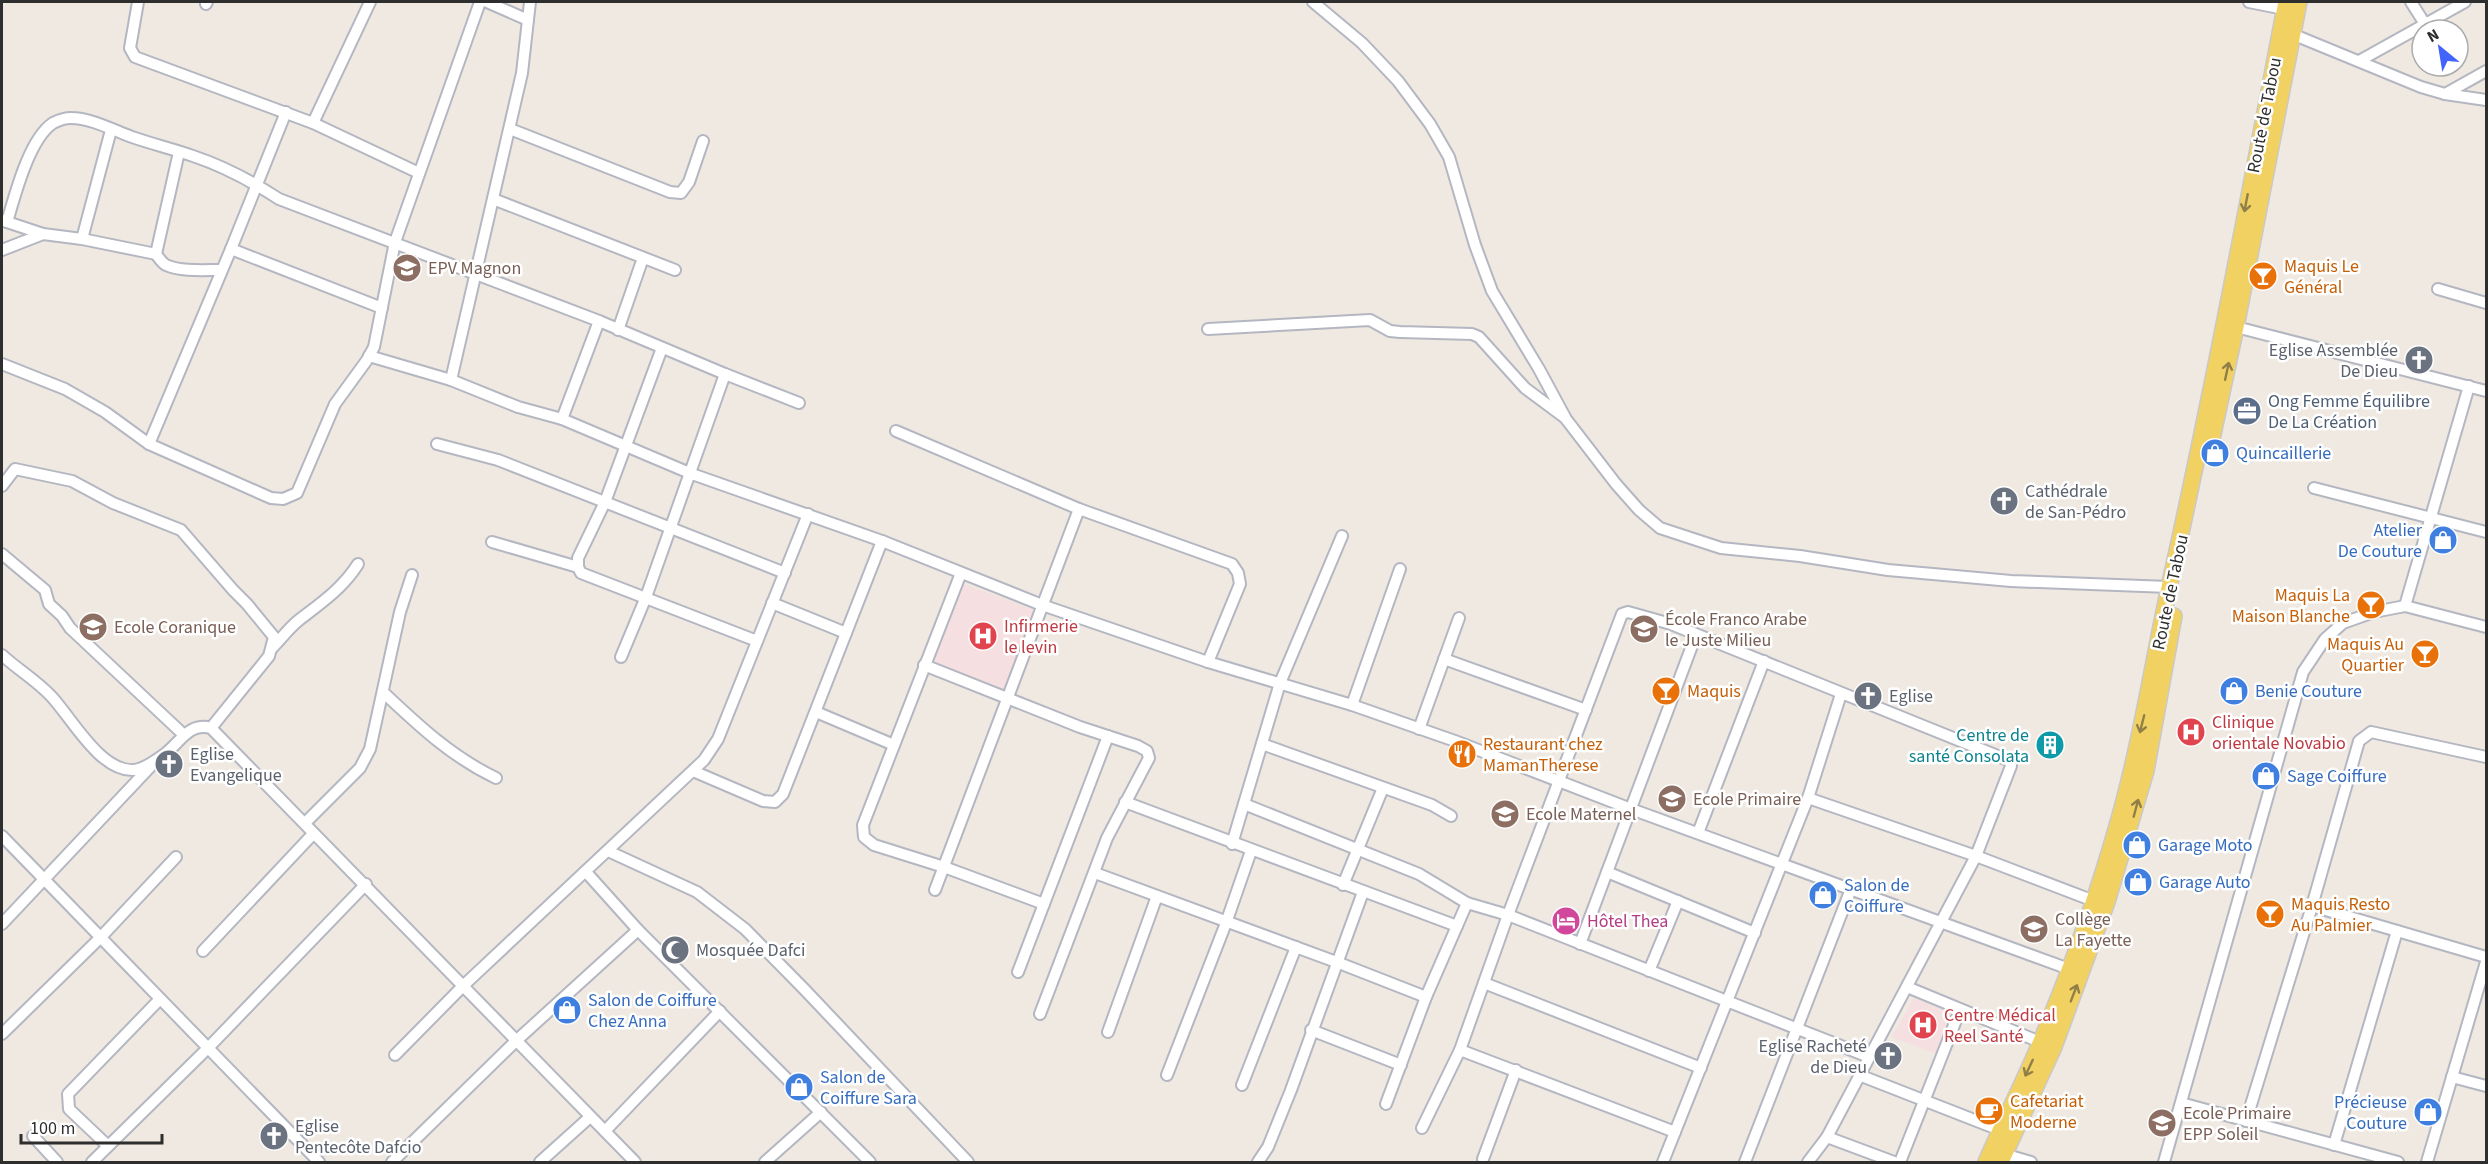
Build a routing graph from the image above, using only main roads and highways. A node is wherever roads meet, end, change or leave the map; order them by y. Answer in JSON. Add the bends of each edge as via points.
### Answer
{"nodes":[{"id":1,"x":2299,"y":2,"type":"edge"},
{"id":2,"x":2285,"y":5,"type":"edge"},
{"id":3,"x":1996,"y":1157,"type":"edge"}],
"edges":[{"from":3,"to":1,"type":"main road","name":"Route de Tabou","one_way":true,"via":[[2054,1047],[2134,818]]},
{"from":2,"to":3,"type":"main road","name":"Route de Tabou","one_way":true,"via":[[2192,487],[2120,818],[2069,969],[2000,1130]]}]}
